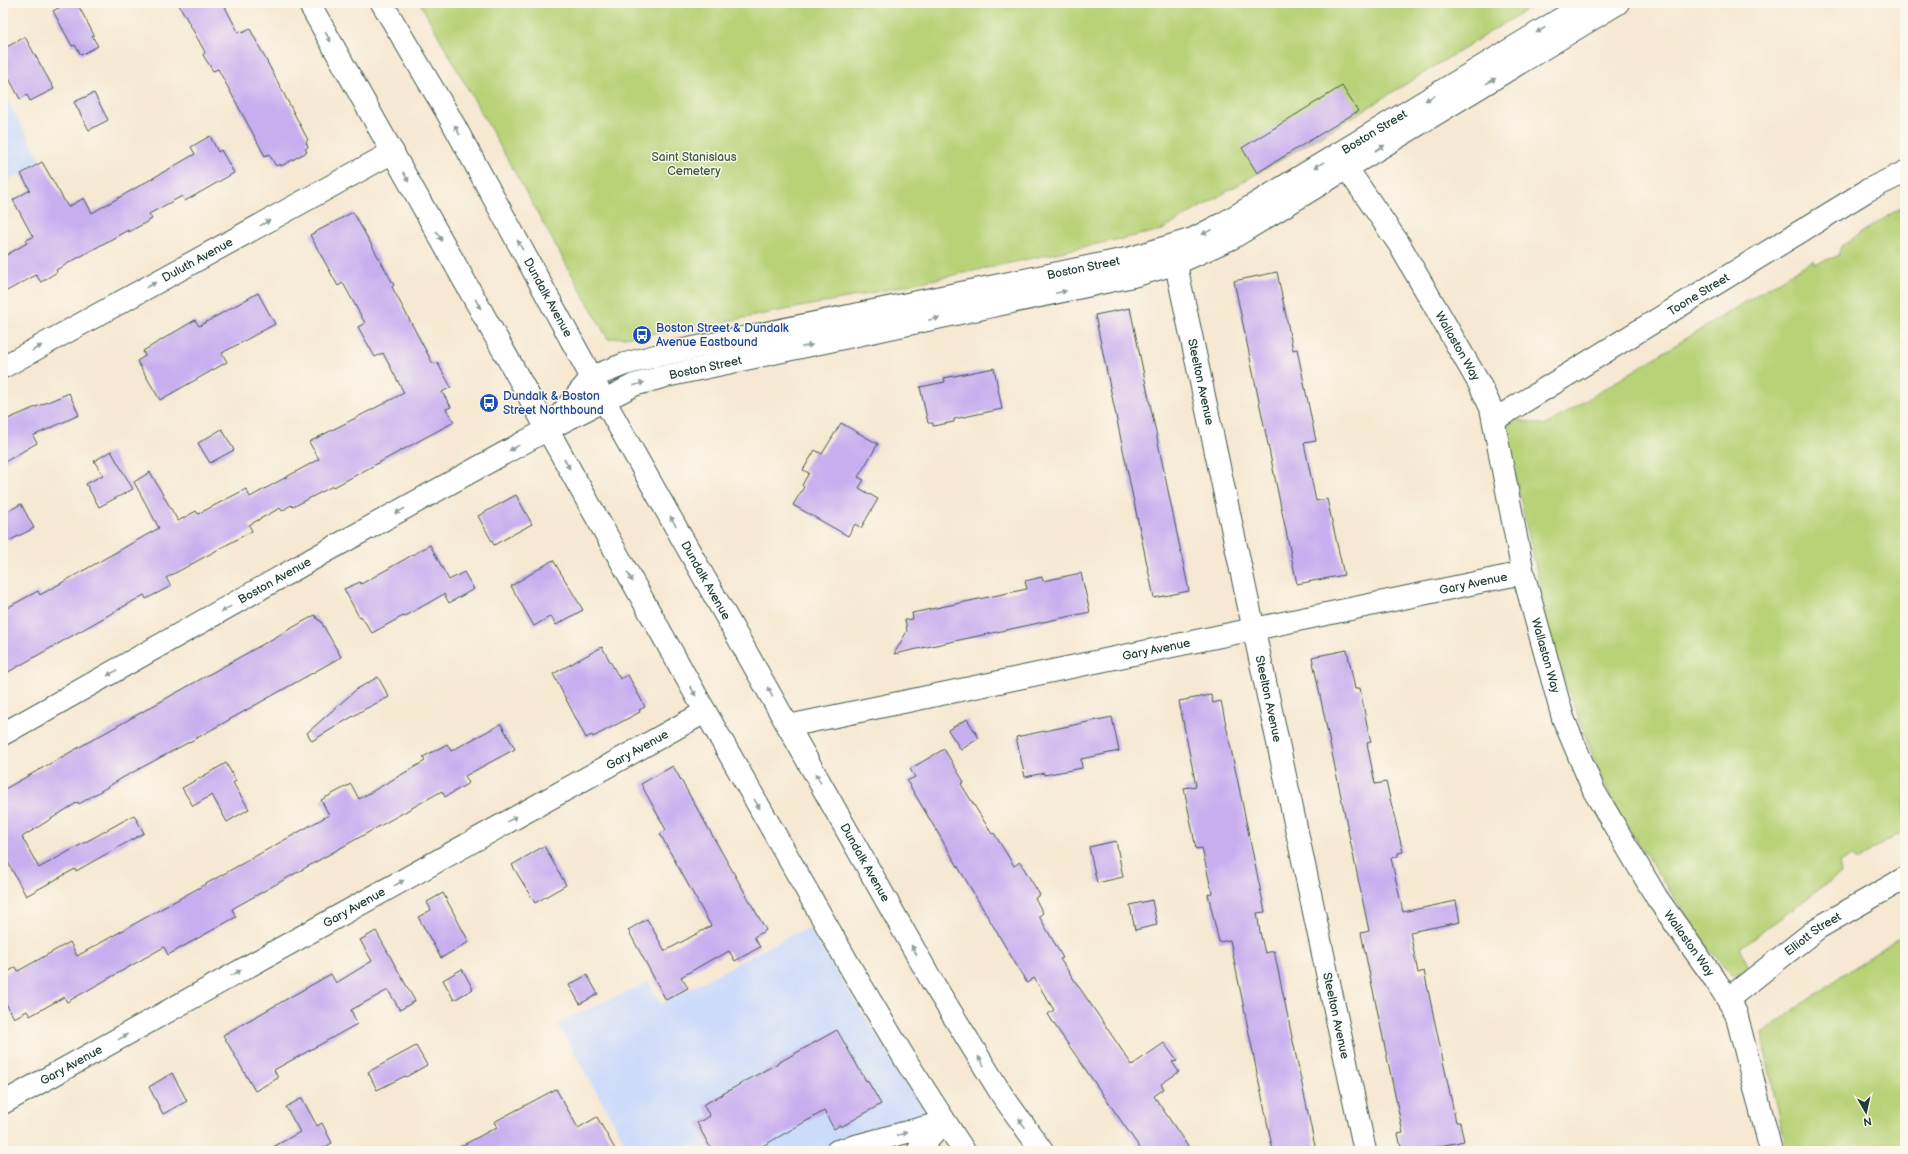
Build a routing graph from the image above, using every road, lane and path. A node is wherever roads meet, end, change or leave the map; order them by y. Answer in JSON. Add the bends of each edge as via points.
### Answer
{"nodes":[{"id":1,"x":310,"y":3,"type":"edge"},
{"id":2,"x":382,"y":3,"type":"edge"},
{"id":3,"x":1587,"y":3,"type":"edge"},
{"id":4,"x":1618,"y":3,"type":"edge"},
{"id":5,"x":1565,"y":26,"type":"junction"},
{"id":6,"x":393,"y":152,"type":"junction"},
{"id":7,"x":1342,"y":161,"type":"junction"},
{"id":8,"x":1905,"y":172,"type":"edge"},
{"id":9,"x":1173,"y":255,"type":"junction"},
{"id":10,"x":3,"y":367,"type":"edge"},
{"id":11,"x":592,"y":377,"type":"junction"},
{"id":12,"x":604,"y":400,"type":"junction"},
{"id":13,"x":1494,"y":420,"type":"junction"},
{"id":14,"x":548,"y":430,"type":"junction"},
{"id":15,"x":1523,"y":573,"type":"junction"},
{"id":16,"x":1253,"y":630,"type":"junction"},
{"id":17,"x":705,"y":712,"type":"junction"},
{"id":18,"x":788,"y":726,"type":"junction"},
{"id":19,"x":3,"y":734,"type":"edge"},
{"id":20,"x":1905,"y":878,"type":"edge"},
{"id":21,"x":1728,"y":999,"type":"junction"},
{"id":22,"x":3,"y":1104,"type":"edge"},
{"id":23,"x":944,"y":1122,"type":"junction"},
{"id":24,"x":862,"y":1148,"type":"edge"},
{"id":25,"x":837,"y":1151,"type":"edge"},
{"id":26,"x":918,"y":1151,"type":"edge"},
{"id":27,"x":964,"y":1151,"type":"edge"},
{"id":28,"x":1042,"y":1151,"type":"edge"},
{"id":29,"x":1365,"y":1151,"type":"edge"},
{"id":30,"x":1771,"y":1151,"type":"edge"}],
"edges":[{"from":1,"to":6,"type":"street","one_way":true},
{"from":11,"to":2,"type":"street","name":"Dundalk Avenue","one_way":true,"via":[[449,116]]},
{"from":3,"to":5,"type":"street","name":"Boston Street"},
{"from":4,"to":5,"type":"street","name":"Boston Street"},
{"from":5,"to":7,"type":"street","name":"Boston Street"},
{"from":10,"to":6,"type":"street","name":"Duluth Avenue","one_way":true},
{"from":6,"to":14,"type":"street","one_way":true},
{"from":7,"to":9,"type":"street","name":"Boston Street","via":[[1193,238]]},
{"from":7,"to":13,"type":"street","name":"Wallaston Way","via":[[1399,244],[1480,385]]},
{"from":8,"to":13,"type":"street","name":"Toone Street","via":[[1868,190]]},
{"from":9,"to":11,"type":"street","name":"Boston Street","via":[[1123,259],[659,355],[625,364]]},
{"from":12,"to":9,"type":"street","name":"Boston Street","one_way":true,"via":[[634,385],[666,376],[1085,286]]},
{"from":9,"to":16,"type":"street","name":"Steelton Avenue"},
{"from":11,"to":12,"type":"street","name":"Dundalk Avenue"},
{"from":11,"to":14,"type":"street","name":"Boston Street"},
{"from":12,"to":14,"type":"street","name":"Boston Street"},
{"from":18,"to":12,"type":"street","name":"Dundalk Avenue","one_way":true},
{"from":13,"to":15,"type":"street","name":"Wallaston Way"},
{"from":14,"to":17,"type":"street","one_way":true},
{"from":14,"to":19,"type":"street","name":"Boston Avenue","one_way":true,"via":[[318,556]]},
{"from":15,"to":16,"type":"street","name":"Gary Avenue"},
{"from":15,"to":21,"type":"street","name":"Wallaston Way","via":[[1563,718],[1594,791],[1657,898]]},
{"from":16,"to":18,"type":"street","name":"Gary Avenue"},
{"from":16,"to":29,"type":"street","name":"Steelton Avenue"},
{"from":22,"to":17,"type":"street","name":"Gary Avenue","one_way":true},
{"from":17,"to":23,"type":"street","one_way":true,"via":[[853,972]]},
{"from":28,"to":18,"type":"street","name":"Dundalk Avenue","one_way":true,"via":[[1002,1095],[933,983]]},
{"from":20,"to":21,"type":"street","name":"Elliott Street","via":[[1818,928]]},
{"from":21,"to":30,"type":"street","name":"Wallaston Way","via":[[1736,1013]]},
{"from":24,"to":23,"type":"street","one_way":true},
{"from":23,"to":26,"type":"street"},
{"from":23,"to":27,"type":"street"},
{"from":24,"to":25,"type":"street"}]}
